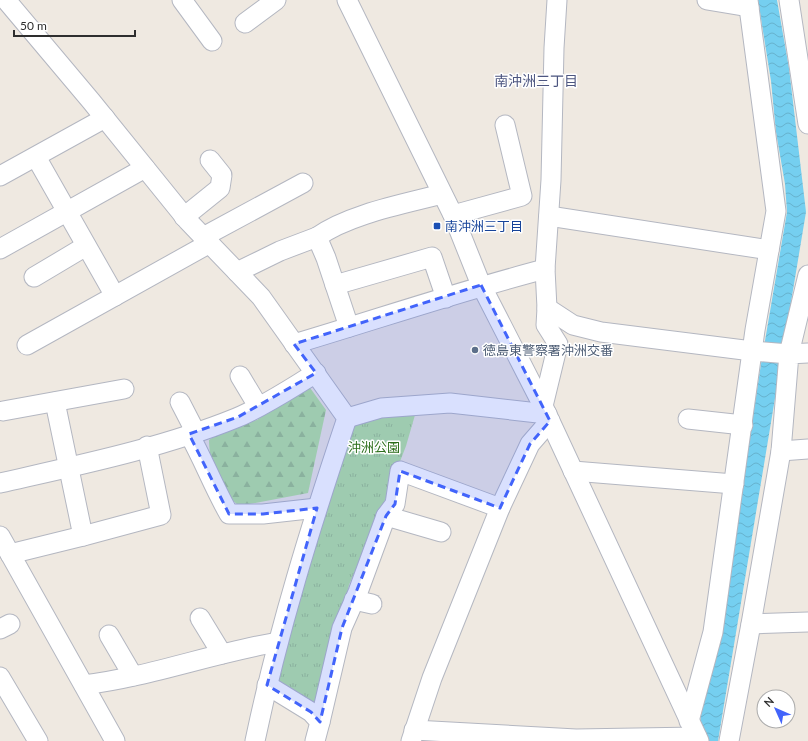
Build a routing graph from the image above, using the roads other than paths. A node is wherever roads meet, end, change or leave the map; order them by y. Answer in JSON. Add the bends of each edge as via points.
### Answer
{"nodes":[{"id":1,"x":6,"y":0,"type":"edge"},
{"id":2,"x":182,"y":0,"type":"edge"},
{"id":3,"x":276,"y":0,"type":"edge"},
{"id":4,"x":347,"y":0,"type":"edge"},
{"id":5,"x":557,"y":0,"type":"edge"},
{"id":6,"x":707,"y":0,"type":"edge"},
{"id":7,"x":789,"y":0,"type":"edge"},
{"id":8,"x":749,"y":3,"type":"edge"},
{"id":9,"x":245,"y":23,"type":"dead end"},
{"id":10,"x":212,"y":42,"type":"dead end"},
{"id":11,"x":105,"y":118,"type":"junction"},
{"id":12,"x":808,"y":124,"type":"edge"},
{"id":13,"x":505,"y":125,"type":"dead end"},
{"id":14,"x":36,"y":157,"type":"junction"},
{"id":15,"x":210,"y":160,"type":"dead end"},
{"id":16,"x":145,"y":168,"type":"junction"},
{"id":17,"x":0,"y":176,"type":"edge"},
{"id":18,"x":303,"y":182,"type":"dead end"},
{"id":19,"x":442,"y":194,"type":"junction"},
{"id":20,"x":68,"y":213,"type":"junction"},
{"id":21,"x":453,"y":215,"type":"junction"},
{"id":22,"x":549,"y":216,"type":"junction"},
{"id":23,"x":184,"y":217,"type":"junction"},
{"id":24,"x":317,"y":237,"type":"junction"},
{"id":25,"x":206,"y":240,"type":"junction"},
{"id":26,"x":86,"y":246,"type":"junction"},
{"id":27,"x":0,"y":250,"type":"edge"},
{"id":28,"x":769,"y":250,"type":"junction"},
{"id":29,"x":544,"y":269,"type":"junction"},
{"id":30,"x":237,"y":272,"type":"junction"},
{"id":31,"x":808,"y":275,"type":"edge"},
{"id":32,"x":34,"y":277,"type":"dead end"},
{"id":33,"x":335,"y":285,"type":"junction"},
{"id":34,"x":481,"y":285,"type":"junction"},
{"id":35,"x":115,"y":296,"type":"junction"},
{"id":36,"x":446,"y":298,"type":"junction"},
{"id":37,"x":547,"y":308,"type":"junction"},
{"id":38,"x":349,"y":327,"type":"junction"},
{"id":39,"x":294,"y":344,"type":"junction"},
{"id":40,"x":27,"y":345,"type":"dead end"},
{"id":41,"x":752,"y":352,"type":"junction"},
{"id":42,"x":808,"y":353,"type":"edge"},
{"id":43,"x":789,"y":354,"type":"junction"},
{"id":44,"x":316,"y":373,"type":"junction"},
{"id":45,"x":240,"y":376,"type":"dead end"},
{"id":46,"x":124,"y":389,"type":"dead end"},
{"id":47,"x":55,"y":402,"type":"junction"},
{"id":48,"x":180,"y":402,"type":"dead end"},
{"id":49,"x":258,"y":406,"type":"junction"},
{"id":50,"x":3,"y":411,"type":"dead end"},
{"id":51,"x":547,"y":414,"type":"junction"},
{"id":52,"x":347,"y":418,"type":"junction"},
{"id":53,"x":688,"y":419,"type":"dead end"},
{"id":54,"x":743,"y":425,"type":"junction"},
{"id":55,"x":193,"y":434,"type":"junction"},
{"id":56,"x":147,"y":446,"type":"junction"},
{"id":57,"x":808,"y":449,"type":"edge"},
{"id":58,"x":781,"y":451,"type":"junction"},
{"id":59,"x":67,"y":467,"type":"junction"},
{"id":60,"x":573,"y":471,"type":"junction"},
{"id":61,"x":0,"y":483,"type":"edge"},
{"id":62,"x":734,"y":484,"type":"junction"},
{"id":63,"x":317,"y":508,"type":"junction"},
{"id":64,"x":500,"y":508,"type":"junction"},
{"id":65,"x":386,"y":516,"type":"junction"},
{"id":66,"x":440,"y":532,"type":"dead end"},
{"id":67,"x":0,"y":536,"type":"edge"},
{"id":68,"x":83,"y":536,"type":"junction"},
{"id":69,"x":10,"y":554,"type":"junction"},
{"id":70,"x":354,"y":600,"type":"junction"},
{"id":71,"x":372,"y":604,"type":"dead end"},
{"id":72,"x":200,"y":618,"type":"dead end"},
{"id":73,"x":808,"y":622,"type":"edge"},
{"id":74,"x":751,"y":624,"type":"junction"},
{"id":75,"x":109,"y":635,"type":"dead end"},
{"id":76,"x":278,"y":642,"type":"junction"},
{"id":77,"x":222,"y":654,"type":"junction"},
{"id":78,"x":133,"y":676,"type":"junction"},
{"id":79,"x":0,"y":677,"type":"edge"},
{"id":80,"x":84,"y":685,"type":"junction"},
{"id":81,"x":267,"y":685,"type":"junction"},
{"id":82,"x":320,"y":722,"type":"junction"},
{"id":83,"x":695,"y":733,"type":"edge"},
{"id":84,"x":413,"y":735,"type":"edge"},
{"id":85,"x":31,"y":739,"type":"edge"},
{"id":86,"x":115,"y":741,"type":"edge"},
{"id":87,"x":255,"y":741,"type":"edge"},
{"id":88,"x":315,"y":741,"type":"edge"},
{"id":89,"x":729,"y":741,"type":"edge"}],
"edges":[{"from":1,"to":11,"type":"street"},
{"from":2,"to":10,"type":"street"},
{"from":3,"to":9,"type":"street"},
{"from":4,"to":19,"type":"street"},
{"from":5,"to":22,"type":"street"},
{"from":6,"to":8,"type":"street"},
{"from":7,"to":12,"type":"street"},
{"from":8,"to":28,"type":"street","via":[[776,211]]},
{"from":11,"to":14,"type":"street"},
{"from":11,"to":16,"type":"street"},
{"from":13,"to":21,"type":"street","via":[[522,196]]},
{"from":14,"to":17,"type":"street"},
{"from":14,"to":20,"type":"street"},
{"from":15,"to":23,"type":"street","via":[[222,175],[220,188]]},
{"from":16,"to":20,"type":"street"},
{"from":16,"to":23,"type":"street"},
{"from":18,"to":25,"type":"street"},
{"from":19,"to":21,"type":"street"},
{"from":19,"to":24,"type":"street","via":[[330,227]]},
{"from":20,"to":26,"type":"street"},
{"from":20,"to":27,"type":"street"},
{"from":21,"to":34,"type":"street"},
{"from":22,"to":28,"type":"street"},
{"from":22,"to":29,"type":"street"},
{"from":23,"to":25,"type":"street"},
{"from":24,"to":30,"type":"street","via":[[280,251]]},
{"from":24,"to":33,"type":"street"},
{"from":25,"to":30,"type":"street"},
{"from":25,"to":35,"type":"street"},
{"from":26,"to":32,"type":"street"},
{"from":26,"to":35,"type":"street"},
{"from":28,"to":41,"type":"street"},
{"from":29,"to":34,"type":"street"},
{"from":29,"to":37,"type":"street"},
{"from":30,"to":39,"type":"street","via":[[261,297]]},
{"from":31,"to":43,"type":"street"},
{"from":33,"to":36,"type":"street","via":[[432,257]]},
{"from":33,"to":38,"type":"street"},
{"from":34,"to":36,"type":"street"},
{"from":34,"to":51,"type":"street"},
{"from":35,"to":40,"type":"street"},
{"from":36,"to":38,"type":"street"},
{"from":37,"to":41,"type":"street","via":[[573,325],[601,332]]},
{"from":37,"to":51,"type":"street","via":[[546,325],[558,344]]},
{"from":38,"to":39,"type":"street"},
{"from":39,"to":44,"type":"street"},
{"from":41,"to":43,"type":"street"},
{"from":41,"to":54,"type":"street"},
{"from":42,"to":43,"type":"street"},
{"from":43,"to":58,"type":"street"},
{"from":44,"to":49,"type":"street"},
{"from":44,"to":52,"type":"street"},
{"from":45,"to":49,"type":"street"},
{"from":46,"to":47,"type":"street"},
{"from":47,"to":50,"type":"street"},
{"from":47,"to":59,"type":"street"},
{"from":48,"to":55,"type":"street"},
{"from":49,"to":55,"type":"street","via":[[238,417]]},
{"from":51,"to":52,"type":"street","via":[[450,403],[381,408]]},
{"from":51,"to":60,"type":"street"},
{"from":51,"to":64,"type":"street"},
{"from":52,"to":63,"type":"street"},
{"from":53,"to":54,"type":"street"},
{"from":54,"to":62,"type":"street"},
{"from":55,"to":56,"type":"street"},
{"from":55,"to":63,"type":"street","via":[[217,494],[229,514],[263,514]]},
{"from":56,"to":59,"type":"street"},
{"from":56,"to":68,"type":"street","via":[[161,515]]},
{"from":57,"to":58,"type":"street"},
{"from":58,"to":74,"type":"street"},
{"from":59,"to":61,"type":"street"},
{"from":59,"to":68,"type":"street"},
{"from":60,"to":62,"type":"street"},
{"from":60,"to":83,"type":"street"},
{"from":62,"to":83,"type":"street","via":[[713,632]]},
{"from":63,"to":76,"type":"street"},
{"from":64,"to":65,"type":"street","via":[[400,471],[395,504]]},
{"from":64,"to":84,"type":"street","via":[[432,678]]},
{"from":65,"to":66,"type":"street"},
{"from":65,"to":70,"type":"street"},
{"from":67,"to":69,"type":"street"},
{"from":68,"to":69,"type":"street"},
{"from":69,"to":80,"type":"street"},
{"from":70,"to":71,"type":"street"},
{"from":70,"to":82,"type":"street","via":[[342,628]]},
{"from":72,"to":77,"type":"street"},
{"from":73,"to":74,"type":"street"},
{"from":74,"to":89,"type":"street"},
{"from":75,"to":78,"type":"street"},
{"from":76,"to":77,"type":"street"},
{"from":76,"to":81,"type":"street"},
{"from":77,"to":78,"type":"street"},
{"from":78,"to":80,"type":"street"},
{"from":79,"to":85,"type":"street"},
{"from":80,"to":86,"type":"street"},
{"from":81,"to":82,"type":"street","via":[[311,712]]},
{"from":81,"to":87,"type":"street"},
{"from":82,"to":88,"type":"street"},
{"from":83,"to":84,"type":"street","via":[[576,739]]}]}
